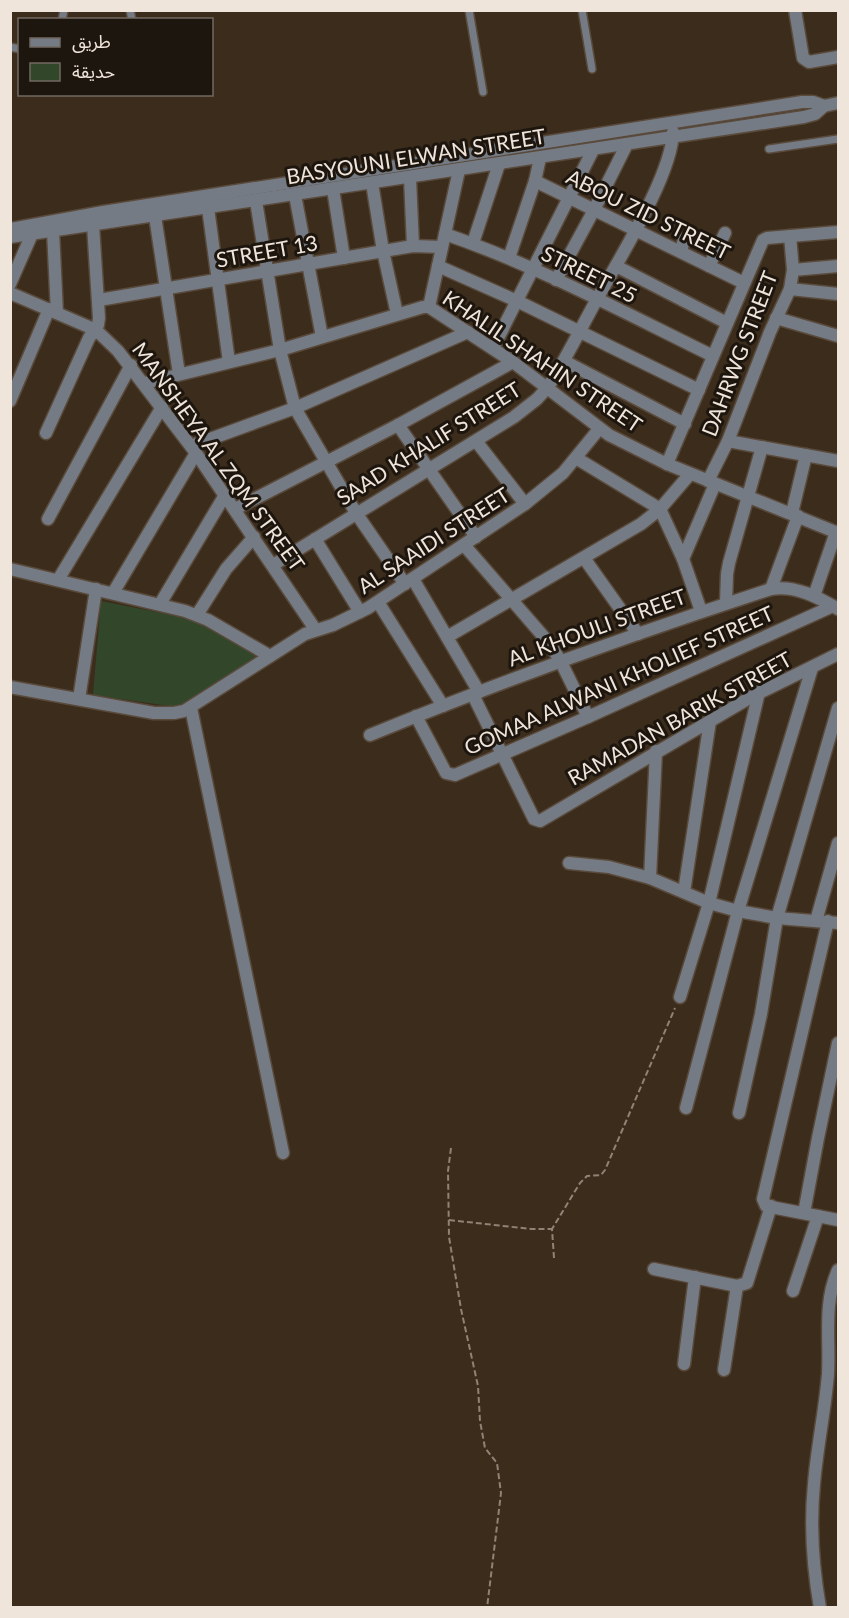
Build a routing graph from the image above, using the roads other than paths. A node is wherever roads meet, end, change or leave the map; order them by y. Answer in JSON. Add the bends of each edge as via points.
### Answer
{"nodes":[{"id":1,"x":468,"y":10,"type":"edge"},
{"id":2,"x":582,"y":10,"type":"edge"},
{"id":3,"x":795,"y":10,"type":"edge"},
{"id":4,"x":838,"y":57,"type":"edge"},
{"id":5,"x":592,"y":69,"type":"dead end"},
{"id":6,"x":483,"y":92,"type":"dead end"},
{"id":7,"x":838,"y":103,"type":"edge"},
{"id":8,"x":824,"y":106,"type":"junction"},
{"id":9,"x":673,"y":123,"type":"junction"},
{"id":10,"x":673,"y":137,"type":"junction"},
{"id":11,"x":838,"y":139,"type":"edge"},
{"id":12,"x":627,"y":144,"type":"junction"},
{"id":13,"x":769,"y":149,"type":"dead end"},
{"id":14,"x":593,"y":150,"type":"junction"},
{"id":15,"x":540,"y":158,"type":"junction"},
{"id":16,"x":499,"y":164,"type":"junction"},
{"id":17,"x":459,"y":170,"type":"junction"},
{"id":18,"x":410,"y":177,"type":"junction"},
{"id":19,"x":535,"y":181,"type":"junction"},
{"id":20,"x":372,"y":183,"type":"junction"},
{"id":21,"x":333,"y":189,"type":"junction"},
{"id":22,"x":295,"y":195,"type":"junction"},
{"id":23,"x":568,"y":198,"type":"junction"},
{"id":24,"x":256,"y":201,"type":"junction"},
{"id":25,"x":208,"y":208,"type":"junction"},
{"id":26,"x":594,"y":210,"type":"junction"},
{"id":27,"x":155,"y":216,"type":"junction"},
{"id":28,"x":93,"y":225,"type":"junction"},
{"id":29,"x":10,"y":230,"type":"edge"},
{"id":30,"x":635,"y":230,"type":"junction"},
{"id":31,"x":53,"y":231,"type":"junction"},
{"id":32,"x":838,"y":232,"type":"edge"},
{"id":33,"x":724,"y":233,"type":"dead end"},
{"id":34,"x":33,"y":234,"type":"junction"},
{"id":35,"x":445,"y":234,"type":"junction"},
{"id":36,"x":789,"y":236,"type":"junction"},
{"id":37,"x":10,"y":237,"type":"edge"},
{"id":38,"x":684,"y":239,"type":"dead end"},
{"id":39,"x":472,"y":243,"type":"junction"},
{"id":40,"x":413,"y":246,"type":"junction"},
{"id":41,"x":442,"y":247,"type":"junction"},
{"id":42,"x":383,"y":252,"type":"junction"},
{"id":43,"x":681,"y":252,"type":"junction"},
{"id":44,"x":344,"y":258,"type":"junction"},
{"id":45,"x":509,"y":258,"type":"junction"},
{"id":46,"x":308,"y":265,"type":"junction"},
{"id":47,"x":438,"y":266,"type":"junction"},
{"id":48,"x":616,"y":266,"type":"junction"},
{"id":49,"x":709,"y":266,"type":"junction"},
{"id":50,"x":838,"y":266,"type":"edge"},
{"id":51,"x":533,"y":269,"type":"junction"},
{"id":52,"x":793,"y":270,"type":"junction"},
{"id":53,"x":268,"y":272,"type":"junction"},
{"id":54,"x":556,"y":280,"type":"junction"},
{"id":55,"x":218,"y":281,"type":"junction"},
{"id":56,"x":744,"y":283,"type":"junction"},
{"id":57,"x":10,"y":284,"type":"edge"},
{"id":58,"x":790,"y":289,"type":"junction"},
{"id":59,"x":167,"y":290,"type":"junction"},
{"id":60,"x":10,"y":293,"type":"edge"},
{"id":61,"x":838,"y":294,"type":"edge"},
{"id":62,"x":99,"y":300,"type":"junction"},
{"id":63,"x":597,"y":300,"type":"junction"},
{"id":64,"x":517,"y":301,"type":"junction"},
{"id":65,"x":429,"y":307,"type":"junction"},
{"id":66,"x":53,"y":311,"type":"junction"},
{"id":67,"x":397,"y":315,"type":"junction"},
{"id":68,"x":776,"y":318,"type":"junction"},
{"id":69,"x":727,"y":323,"type":"junction"},
{"id":70,"x":96,"y":330,"type":"junction"},
{"id":71,"x":580,"y":331,"type":"junction"},
{"id":72,"x":468,"y":332,"type":"junction"},
{"id":73,"x":838,"y":336,"type":"edge"},
{"id":74,"x":322,"y":337,"type":"junction"},
{"id":75,"x":492,"y":348,"type":"junction"},
{"id":76,"x":280,"y":350,"type":"junction"},
{"id":77,"x":713,"y":356,"type":"junction"},
{"id":78,"x":564,"y":361,"type":"junction"},
{"id":79,"x":229,"y":362,"type":"junction"},
{"id":80,"x":513,"y":362,"type":"junction"},
{"id":81,"x":131,"y":365,"type":"junction"},
{"id":82,"x":179,"y":374,"type":"junction"},
{"id":83,"x":145,"y":383,"type":"junction"},
{"id":84,"x":548,"y":387,"type":"junction"},
{"id":85,"x":699,"y":390,"type":"junction"},
{"id":86,"x":10,"y":401,"type":"edge"},
{"id":87,"x":162,"y":407,"type":"junction"},
{"id":88,"x":295,"y":408,"type":"junction"},
{"id":89,"x":685,"y":424,"type":"junction"},
{"id":90,"x":398,"y":425,"type":"junction"},
{"id":91,"x":600,"y":429,"type":"junction"},
{"id":92,"x":46,"y":433,"type":"dead end"},
{"id":93,"x":476,"y":441,"type":"junction"},
{"id":94,"x":728,"y":441,"type":"junction"},
{"id":95,"x":762,"y":447,"type":"junction"},
{"id":96,"x":194,"y":450,"type":"junction"},
{"id":97,"x":806,"y":455,"type":"junction"},
{"id":98,"x":576,"y":458,"type":"junction"},
{"id":99,"x":838,"y":461,"type":"edge"},
{"id":100,"x":325,"y":462,"type":"junction"},
{"id":101,"x":667,"y":464,"type":"junction"},
{"id":102,"x":428,"y":469,"type":"junction"},
{"id":103,"x":690,"y":474,"type":"junction"},
{"id":104,"x":712,"y":483,"type":"junction"},
{"id":105,"x":225,"y":495,"type":"junction"},
{"id":106,"x":749,"y":498,"type":"junction"},
{"id":107,"x":525,"y":504,"type":"junction"},
{"id":108,"x":235,"y":509,"type":"junction"},
{"id":109,"x":660,"y":509,"type":"junction"},
{"id":110,"x":356,"y":513,"type":"junction"},
{"id":111,"x":795,"y":515,"type":"junction"},
{"id":112,"x":48,"y":519,"type":"dead end"},
{"id":113,"x":837,"y":532,"type":"edge"},
{"id":114,"x":254,"y":537,"type":"junction"},
{"id":115,"x":476,"y":537,"type":"junction"},
{"id":116,"x":315,"y":539,"type":"junction"},
{"id":117,"x":464,"y":545,"type":"junction"},
{"id":118,"x":584,"y":558,"type":"junction"},
{"id":119,"x":683,"y":559,"type":"junction"},
{"id":120,"x":273,"y":565,"type":"junction"},
{"id":121,"x":10,"y":569,"type":"edge"},
{"id":122,"x":58,"y":580,"type":"junction"},
{"id":123,"x":409,"y":582,"type":"junction"},
{"id":124,"x":96,"y":589,"type":"junction"},
{"id":125,"x":771,"y":589,"type":"junction"},
{"id":126,"x":113,"y":593,"type":"junction"},
{"id":127,"x":814,"y":596,"type":"junction"},
{"id":128,"x":513,"y":600,"type":"junction"},
{"id":129,"x":378,"y":602,"type":"junction"},
{"id":130,"x":726,"y":603,"type":"junction"},
{"id":131,"x":160,"y":604,"type":"junction"},
{"id":132,"x":836,"y":607,"type":"edge"},
{"id":133,"x":701,"y":611,"type":"junction"},
{"id":134,"x":360,"y":612,"type":"junction"},
{"id":135,"x":197,"y":615,"type":"junction"},
{"id":136,"x":315,"y":629,"type":"junction"},
{"id":137,"x":639,"y":634,"type":"junction"},
{"id":138,"x":447,"y":637,"type":"junction"},
{"id":139,"x":838,"y":654,"type":"edge"},
{"id":140,"x":270,"y":656,"type":"junction"},
{"id":141,"x":561,"y":662,"type":"junction"},
{"id":142,"x":812,"y":668,"type":"junction"},
{"id":143,"x":10,"y":687,"type":"edge"},
{"id":144,"x":759,"y":692,"type":"junction"},
{"id":145,"x":476,"y":693,"type":"junction"},
{"id":146,"x":79,"y":699,"type":"junction"},
{"id":147,"x":443,"y":706,"type":"junction"},
{"id":148,"x":191,"y":708,"type":"junction"},
{"id":149,"x":838,"y":708,"type":"edge"},
{"id":150,"x":416,"y":716,"type":"junction"},
{"id":151,"x":588,"y":717,"type":"junction"},
{"id":152,"x":710,"y":721,"type":"junction"},
{"id":153,"x":370,"y":735,"type":"dead end"},
{"id":154,"x":656,"y":752,"type":"junction"},
{"id":155,"x":501,"y":755,"type":"junction"},
{"id":156,"x":838,"y":843,"type":"edge"},
{"id":157,"x":569,"y":862,"type":"dead end"},
{"id":158,"x":650,"y":878,"type":"junction"},
{"id":159,"x":684,"y":892,"type":"junction"},
{"id":160,"x":709,"y":903,"type":"junction"},
{"id":161,"x":738,"y":911,"type":"junction"},
{"id":162,"x":777,"y":918,"type":"junction"},
{"id":163,"x":827,"y":922,"type":"edge"},
{"id":164,"x":680,"y":997,"type":"road end"},
{"id":165,"x":838,"y":1043,"type":"edge"},
{"id":166,"x":686,"y":1108,"type":"dead end"},
{"id":167,"x":739,"y":1113,"type":"dead end"},
{"id":168,"x":283,"y":1153,"type":"dead end"},
{"id":169,"x":771,"y":1206,"type":"junction"},
{"id":170,"x":804,"y":1213,"type":"junction"},
{"id":171,"x":818,"y":1216,"type":"junction"},
{"id":172,"x":838,"y":1220,"type":"edge"},
{"id":173,"x":654,"y":1269,"type":"dead end"},
{"id":174,"x":838,"y":1270,"type":"edge"},
{"id":175,"x":695,"y":1277,"type":"junction"},
{"id":176,"x":737,"y":1286,"type":"junction"},
{"id":177,"x":794,"y":1291,"type":"dead end"},
{"id":178,"x":684,"y":1364,"type":"dead end"},
{"id":179,"x":724,"y":1370,"type":"dead end"},
{"id":180,"x":820,"y":1608,"type":"edge"}],
"edges":[{"from":1,"to":6,"type":"lane"},
{"from":2,"to":5,"type":"lane"},
{"from":3,"to":4,"type":"street","via":[[803,58],[808,62]]},
{"from":7,"to":8,"type":"street","name":"BASYOUNI ELWAN STREET"},
{"from":8,"to":9,"type":"street","name":"BASYOUNI ELWAN STREET","via":[[802,102]]},
{"from":8,"to":10,"type":"street","name":"BASYOUNI ELWAN STREET","via":[[804,117]]},
{"from":9,"to":10,"type":"street","name":"SAAD KHALIF STREET"},
{"from":9,"to":29,"type":"street","name":"BASYOUNI ELWAN STREET"},
{"from":10,"to":12,"type":"street","name":"BASYOUNI ELWAN STREET"},
{"from":10,"to":30,"type":"street","name":"SAAD KHALIF STREET","via":[[658,183]]},
{"from":11,"to":13,"type":"lane"},
{"from":12,"to":14,"type":"street","name":"BASYOUNI ELWAN STREET"},
{"from":12,"to":26,"type":"street"},
{"from":14,"to":15,"type":"street","name":"BASYOUNI ELWAN STREET"},
{"from":14,"to":23,"type":"street"},
{"from":15,"to":16,"type":"street","name":"BASYOUNI ELWAN STREET"},
{"from":15,"to":19,"type":"street"},
{"from":16,"to":17,"type":"street","name":"BASYOUNI ELWAN STREET"},
{"from":16,"to":39,"type":"street"},
{"from":17,"to":18,"type":"street","name":"BASYOUNI ELWAN STREET"},
{"from":17,"to":35,"type":"street"},
{"from":18,"to":20,"type":"street","name":"BASYOUNI ELWAN STREET"},
{"from":18,"to":40,"type":"street"},
{"from":19,"to":23,"type":"street","name":"ABOU ZID STREET"},
{"from":19,"to":45,"type":"street"},
{"from":20,"to":21,"type":"street","name":"BASYOUNI ELWAN STREET"},
{"from":20,"to":42,"type":"street"},
{"from":21,"to":22,"type":"street","name":"BASYOUNI ELWAN STREET"},
{"from":21,"to":44,"type":"street"},
{"from":22,"to":24,"type":"street","name":"BASYOUNI ELWAN STREET"},
{"from":22,"to":46,"type":"street"},
{"from":23,"to":26,"type":"street","name":"ABOU ZID STREET"},
{"from":23,"to":51,"type":"street"},
{"from":24,"to":25,"type":"street","name":"BASYOUNI ELWAN STREET"},
{"from":24,"to":53,"type":"street"},
{"from":25,"to":27,"type":"street","name":"BASYOUNI ELWAN STREET"},
{"from":25,"to":55,"type":"street"},
{"from":26,"to":30,"type":"street","name":"ABOU ZID STREET"},
{"from":26,"to":54,"type":"street"},
{"from":27,"to":28,"type":"street","name":"BASYOUNI ELWAN STREET"},
{"from":27,"to":59,"type":"street"},
{"from":28,"to":31,"type":"street","name":"BASYOUNI ELWAN STREET"},
{"from":28,"to":62,"type":"street"},
{"from":30,"to":43,"type":"street","name":"ABOU ZID STREET"},
{"from":30,"to":48,"type":"street","name":"SAAD KHALIF STREET"},
{"from":31,"to":34,"type":"street","name":"BASYOUNI ELWAN STREET"},
{"from":31,"to":66,"type":"street"},
{"from":32,"to":36,"type":"street"},
{"from":33,"to":49,"type":"street"},
{"from":34,"to":37,"type":"street","name":"BASYOUNI ELWAN STREET"},
{"from":34,"to":57,"type":"street"},
{"from":35,"to":39,"type":"street","name":"STREET 25"},
{"from":35,"to":41,"type":"street"},
{"from":36,"to":52,"type":"street","name":"DAHRWG STREET"},
{"from":36,"to":56,"type":"street","via":[[762,242]]},
{"from":38,"to":43,"type":"street"},
{"from":39,"to":45,"type":"street","name":"STREET 25"},
{"from":40,"to":41,"type":"street","name":"STREET 13"},
{"from":40,"to":42,"type":"street","name":"STREET 13"},
{"from":41,"to":47,"type":"street"},
{"from":42,"to":44,"type":"street","name":"STREET 13"},
{"from":42,"to":67,"type":"street"},
{"from":43,"to":49,"type":"street","name":"ABOU ZID STREET"},
{"from":44,"to":46,"type":"street","name":"STREET 13"},
{"from":45,"to":51,"type":"street","name":"STREET 25"},
{"from":46,"to":53,"type":"street","name":"STREET 13"},
{"from":46,"to":74,"type":"street"},
{"from":47,"to":64,"type":"street"},
{"from":47,"to":65,"type":"street"},
{"from":48,"to":63,"type":"street","name":"SAAD KHALIF STREET"},
{"from":48,"to":69,"type":"street"},
{"from":49,"to":56,"type":"street","name":"ABOU ZID STREET"},
{"from":50,"to":52,"type":"street"},
{"from":51,"to":54,"type":"street","name":"STREET 25"},
{"from":51,"to":64,"type":"street"},
{"from":52,"to":58,"type":"street","name":"DAHRWG STREET"},
{"from":53,"to":55,"type":"street","name":"STREET 13"},
{"from":53,"to":76,"type":"street"},
{"from":54,"to":63,"type":"street","name":"STREET 25"},
{"from":55,"to":59,"type":"street","name":"STREET 13"},
{"from":55,"to":79,"type":"street"},
{"from":56,"to":69,"type":"street"},
{"from":58,"to":61,"type":"street"},
{"from":58,"to":68,"type":"street","name":"DAHRWG STREET"},
{"from":59,"to":62,"type":"street","name":"STREET 13"},
{"from":59,"to":82,"type":"street"},
{"from":60,"to":66,"type":"street","name":"MANSHEYA AL ZQM STREET"},
{"from":62,"to":70,"type":"street"},
{"from":63,"to":71,"type":"street","name":"SAAD KHALIF STREET"},
{"from":63,"to":77,"type":"street","name":"STREET 25"},
{"from":64,"to":71,"type":"street"},
{"from":64,"to":75,"type":"street"},
{"from":65,"to":67,"type":"street","name":"KHALIL SHAHIN STREET"},
{"from":65,"to":72,"type":"street","name":"KHALIL SHAHIN STREET"},
{"from":66,"to":70,"type":"street","name":"MANSHEYA AL ZQM STREET"},
{"from":66,"to":86,"type":"street"},
{"from":67,"to":74,"type":"street","name":"KHALIL SHAHIN STREET"},
{"from":68,"to":73,"type":"street"},
{"from":68,"to":94,"type":"street","name":"DAHRWG STREET"},
{"from":69,"to":77,"type":"street"},
{"from":70,"to":81,"type":"street","name":"MANSHEYA AL ZQM STREET"},
{"from":70,"to":92,"type":"street"},
{"from":71,"to":78,"type":"street","name":"SAAD KHALIF STREET"},
{"from":71,"to":85,"type":"street"},
{"from":72,"to":75,"type":"street","name":"KHALIL SHAHIN STREET"},
{"from":72,"to":88,"type":"street"},
{"from":74,"to":76,"type":"street","name":"KHALIL SHAHIN STREET"},
{"from":75,"to":80,"type":"street","name":"KHALIL SHAHIN STREET"},
{"from":76,"to":79,"type":"street","name":"KHALIL SHAHIN STREET"},
{"from":76,"to":88,"type":"street"},
{"from":77,"to":85,"type":"street"},
{"from":78,"to":84,"type":"street","name":"SAAD KHALIF STREET"},
{"from":78,"to":89,"type":"street"},
{"from":79,"to":82,"type":"street","name":"KHALIL SHAHIN STREET"},
{"from":80,"to":84,"type":"street","name":"KHALIL SHAHIN STREET"},
{"from":80,"to":90,"type":"street"},
{"from":81,"to":83,"type":"street","name":"MANSHEYA AL ZQM STREET"},
{"from":81,"to":112,"type":"street"},
{"from":82,"to":83,"type":"street","name":"KHALIL SHAHIN STREET"},
{"from":83,"to":87,"type":"street","name":"MANSHEYA AL ZQM STREET"},
{"from":84,"to":91,"type":"street","name":"KHALIL SHAHIN STREET"},
{"from":84,"to":93,"type":"street","name":"SAAD KHALIF STREET","via":[[514,417]]},
{"from":85,"to":89,"type":"street"},
{"from":87,"to":96,"type":"street","name":"MANSHEYA AL ZQM STREET"},
{"from":87,"to":122,"type":"street"},
{"from":88,"to":96,"type":"street"},
{"from":88,"to":100,"type":"street"},
{"from":89,"to":101,"type":"street"},
{"from":90,"to":100,"type":"street"},
{"from":90,"to":102,"type":"street"},
{"from":91,"to":98,"type":"street","name":"AL SAAIDI STREET"},
{"from":91,"to":101,"type":"street","name":"KHALIL SHAHIN STREET"},
{"from":93,"to":102,"type":"street","name":"SAAD KHALIF STREET"},
{"from":93,"to":107,"type":"street"},
{"from":94,"to":95,"type":"street"},
{"from":94,"to":104,"type":"street","name":"DAHRWG STREET"},
{"from":95,"to":97,"type":"street"},
{"from":95,"to":106,"type":"street"},
{"from":96,"to":105,"type":"street","name":"MANSHEYA AL ZQM STREET"},
{"from":96,"to":126,"type":"street"},
{"from":97,"to":99,"type":"street"},
{"from":97,"to":111,"type":"street"},
{"from":98,"to":107,"type":"street","name":"AL SAAIDI STREET"},
{"from":98,"to":109,"type":"street"},
{"from":100,"to":108,"type":"street"},
{"from":100,"to":110,"type":"street"},
{"from":101,"to":103,"type":"street","name":"KHALIL SHAHIN STREET"},
{"from":102,"to":110,"type":"street","name":"SAAD KHALIF STREET"},
{"from":102,"to":115,"type":"street"},
{"from":103,"to":104,"type":"street","name":"KHALIL SHAHIN STREET"},
{"from":103,"to":109,"type":"street"},
{"from":104,"to":106,"type":"street","name":"KHALIL SHAHIN STREET"},
{"from":104,"to":119,"type":"street","name":"DAHRWG STREET"},
{"from":105,"to":108,"type":"street","name":"MANSHEYA AL ZQM STREET"},
{"from":105,"to":131,"type":"street"},
{"from":106,"to":111,"type":"street","name":"KHALIL SHAHIN STREET"},
{"from":106,"to":130,"type":"street","via":[[727,574]]},
{"from":107,"to":115,"type":"street","name":"AL SAAIDI STREET"},
{"from":108,"to":114,"type":"street","name":"MANSHEYA AL ZQM STREET"},
{"from":109,"to":118,"type":"street"},
{"from":109,"to":119,"type":"street"},
{"from":110,"to":116,"type":"street","name":"SAAD KHALIF STREET"},
{"from":110,"to":123,"type":"street"},
{"from":111,"to":113,"type":"street","name":"KHALIL SHAHIN STREET"},
{"from":111,"to":125,"type":"street"},
{"from":113,"to":127,"type":"street"},
{"from":114,"to":120,"type":"street","name":"MANSHEYA AL ZQM STREET"},
{"from":114,"to":135,"type":"street","via":[[230,564]]},
{"from":115,"to":117,"type":"street","name":"AL SAAIDI STREET"},
{"from":116,"to":120,"type":"street","name":"SAAD KHALIF STREET"},
{"from":116,"to":134,"type":"street"},
{"from":117,"to":123,"type":"street","name":"AL SAAIDI STREET"},
{"from":117,"to":128,"type":"street"},
{"from":118,"to":128,"type":"street"},
{"from":118,"to":137,"type":"street"},
{"from":119,"to":133,"type":"street"},
{"from":120,"to":136,"type":"street","name":"MANSHEYA AL ZQM STREET"},
{"from":121,"to":122,"type":"street"},
{"from":122,"to":124,"type":"street"},
{"from":123,"to":129,"type":"street","name":"AL SAAIDI STREET"},
{"from":123,"to":138,"type":"street"},
{"from":124,"to":126,"type":"street"},
{"from":124,"to":146,"type":"street"},
{"from":125,"to":127,"type":"street","name":"AL KHOULI STREET","via":[[789,588]]},
{"from":125,"to":130,"type":"street","name":"AL KHOULI STREET"},
{"from":126,"to":131,"type":"street"},
{"from":127,"to":132,"type":"street","name":"AL KHOULI STREET"},
{"from":128,"to":138,"type":"street"},
{"from":128,"to":141,"type":"street"},
{"from":129,"to":134,"type":"street","name":"AL SAAIDI STREET"},
{"from":129,"to":147,"type":"street"},
{"from":130,"to":133,"type":"street","name":"AL KHOULI STREET"},
{"from":131,"to":135,"type":"street"},
{"from":132,"to":151,"type":"street","name":"GOMAA ALWANI KHOLIEF STREET"},
{"from":133,"to":137,"type":"street","name":"AL KHOULI STREET"},
{"from":134,"to":136,"type":"street","name":"AL SAAIDI STREET"},
{"from":135,"to":140,"type":"street"},
{"from":136,"to":140,"type":"street","name":"AL SAAIDI STREET"},
{"from":137,"to":141,"type":"street","name":"AL KHOULI STREET"},
{"from":138,"to":145,"type":"street"},
{"from":139,"to":142,"type":"street","name":"RAMADAN BARIK STREET"},
{"from":140,"to":148,"type":"street","name":"AL SAAIDI STREET"},
{"from":141,"to":145,"type":"street","name":"AL KHOULI STREET"},
{"from":141,"to":151,"type":"street"},
{"from":142,"to":144,"type":"street","name":"RAMADAN BARIK STREET"},
{"from":142,"to":161,"type":"street"},
{"from":143,"to":146,"type":"street"},
{"from":144,"to":152,"type":"street","name":"RAMADAN BARIK STREET"},
{"from":144,"to":160,"type":"street"},
{"from":145,"to":147,"type":"street","name":"AL KHOULI STREET"},
{"from":145,"to":155,"type":"street"},
{"from":146,"to":148,"type":"street","via":[[154,713]]},
{"from":147,"to":150,"type":"street","name":"AL KHOULI STREET"},
{"from":148,"to":168,"type":"street"},
{"from":149,"to":162,"type":"street"},
{"from":150,"to":153,"type":"street","name":"AL KHOULI STREET"},
{"from":150,"to":155,"type":"street","name":"GOMAA ALWANI KHOLIEF STREET","via":[[448,775]]},
{"from":151,"to":155,"type":"street","name":"GOMAA ALWANI KHOLIEF STREET"},
{"from":152,"to":154,"type":"street","name":"RAMADAN BARIK STREET"},
{"from":152,"to":159,"type":"street"},
{"from":154,"to":155,"type":"street","name":"RAMADAN BARIK STREET","via":[[542,821],[534,819]]},
{"from":154,"to":158,"type":"street"},
{"from":156,"to":163,"type":"street"},
{"from":157,"to":158,"type":"street"},
{"from":158,"to":159,"type":"street"},
{"from":159,"to":160,"type":"street"},
{"from":160,"to":161,"type":"street"},
{"from":160,"to":164,"type":"street"},
{"from":161,"to":162,"type":"street"},
{"from":161,"to":166,"type":"street"},
{"from":162,"to":163,"type":"street"},
{"from":162,"to":167,"type":"street"},
{"from":163,"to":169,"type":"street","via":[[763,1199],[764,1204]]},
{"from":165,"to":170,"type":"street"},
{"from":169,"to":170,"type":"street"},
{"from":169,"to":176,"type":"street","via":[[747,1283]]},
{"from":170,"to":171,"type":"street"},
{"from":171,"to":172,"type":"street"},
{"from":171,"to":177,"type":"street"},
{"from":173,"to":175,"type":"street"},
{"from":174,"to":180,"type":"street","via":[[828,1317],[828,1375],[814,1484]]},
{"from":175,"to":176,"type":"street"},
{"from":175,"to":178,"type":"street"},
{"from":176,"to":179,"type":"street"}]}
